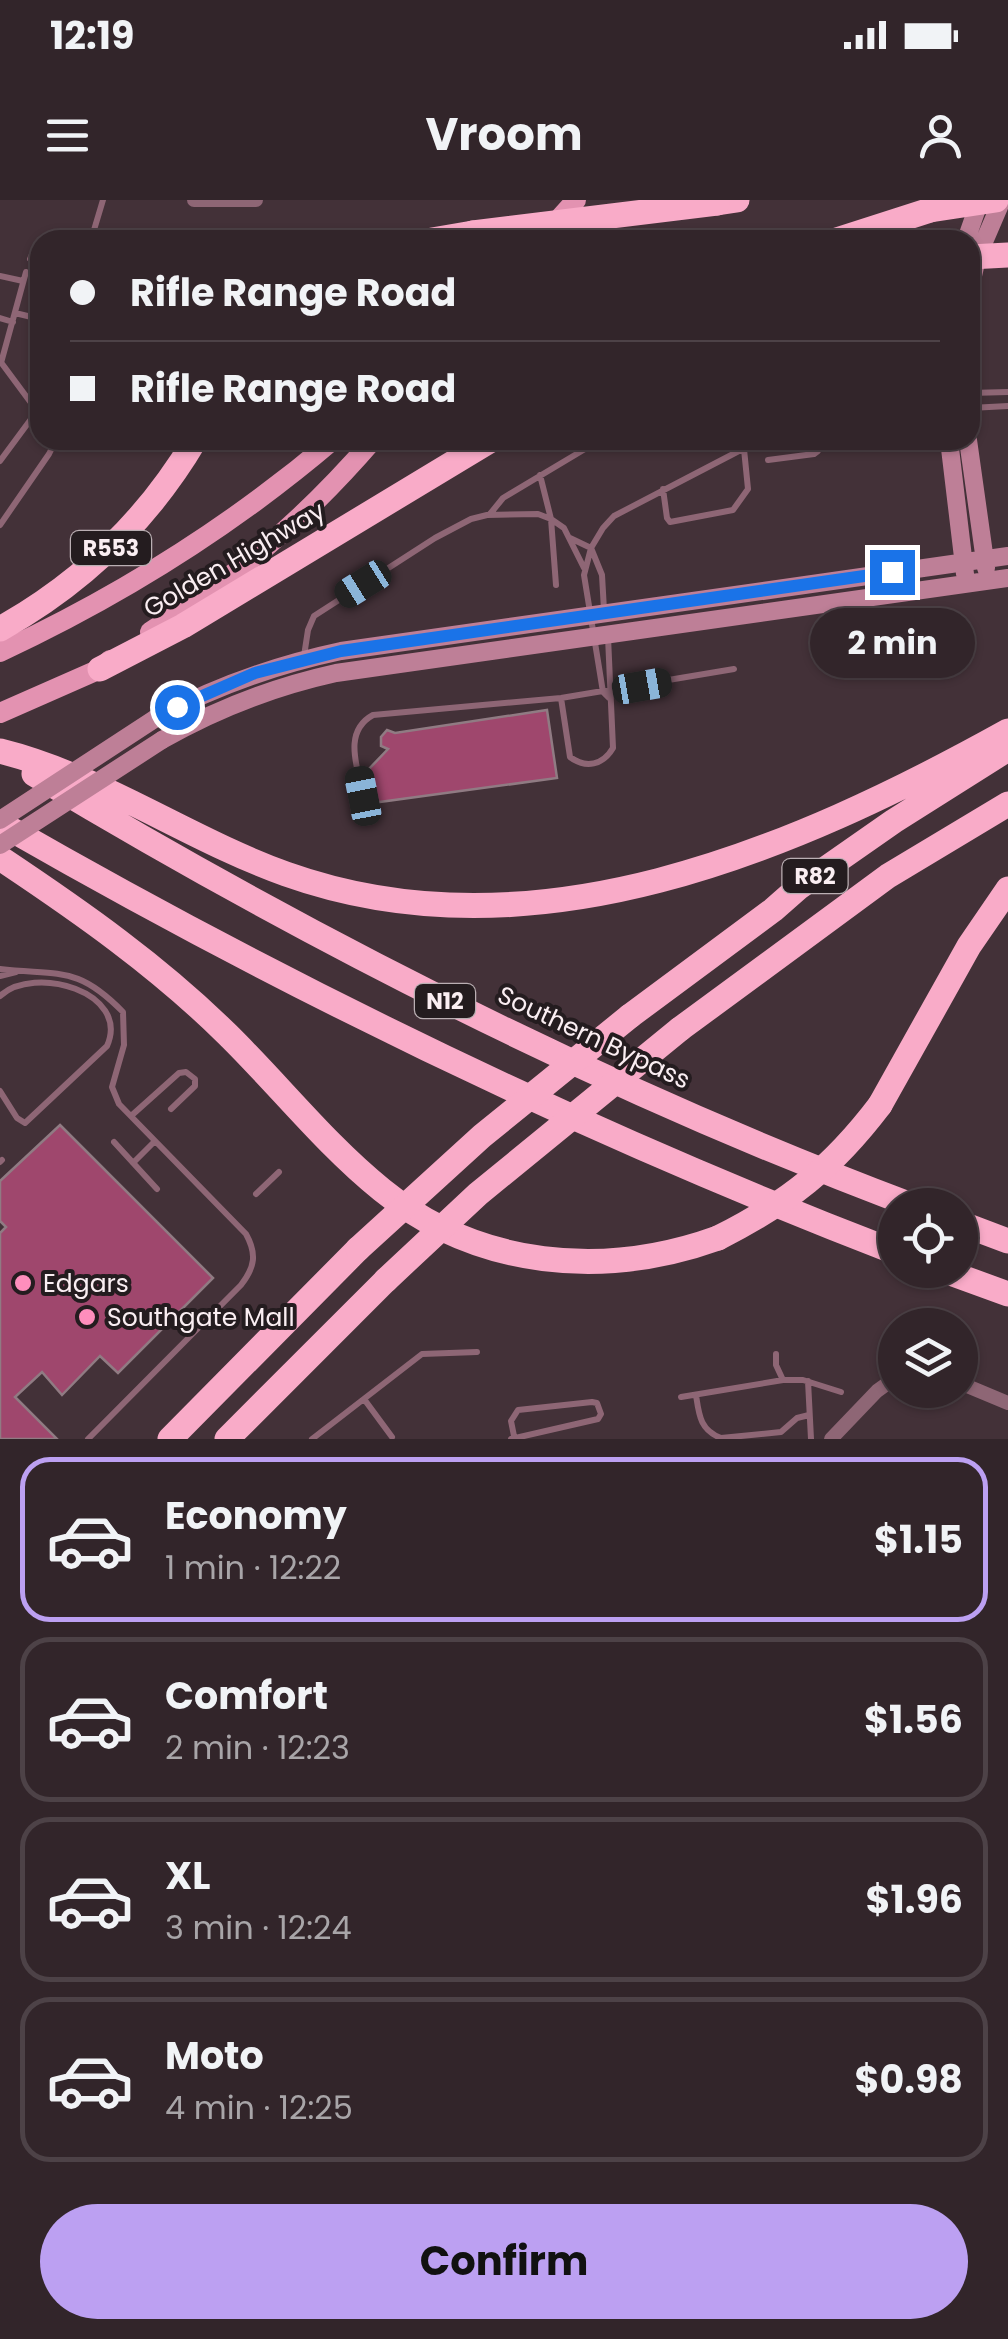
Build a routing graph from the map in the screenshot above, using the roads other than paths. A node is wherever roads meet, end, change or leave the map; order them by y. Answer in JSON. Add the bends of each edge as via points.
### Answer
{"nodes":[{"id":1,"x":103,"y":200,"type":"edge"},
{"id":2,"x":194,"y":200,"type":"edge"},
{"id":3,"x":256,"y":200,"type":"edge"},
{"id":4,"x":576,"y":200,"type":"edge"},
{"id":5,"x":980,"y":200,"type":"edge"},
{"id":6,"x":999,"y":200,"type":"edge"},
{"id":7,"x":728,"y":201,"type":"edge"},
{"id":8,"x":94,"y":230,"type":"edge"},
{"id":9,"x":497,"y":230,"type":"edge"},
{"id":10,"x":549,"y":230,"type":"edge"},
{"id":11,"x":868,"y":230,"type":"edge"},
{"id":12,"x":975,"y":230,"type":"edge"},
{"id":13,"x":980,"y":235,"type":"edge"},
{"id":14,"x":980,"y":252,"type":"edge"},
{"id":15,"x":1008,"y":254,"type":"edge"},
{"id":16,"x":26,"y":272,"type":"dead end"},
{"id":17,"x":0,"y":276,"type":"edge"},
{"id":18,"x":24,"y":282,"type":"junction"},
{"id":19,"x":16,"y":312,"type":"junction"},
{"id":20,"x":30,"y":316,"type":"edge"},
{"id":21,"x":0,"y":318,"type":"edge"},
{"id":22,"x":13,"y":322,"type":"junction"},
{"id":23,"x":1,"y":362,"type":"edge"},
{"id":24,"x":1008,"y":392,"type":"edge"},
{"id":25,"x":980,"y":393,"type":"edge"},
{"id":26,"x":30,"y":402,"type":"edge"},
{"id":27,"x":1008,"y":406,"type":"edge"},
{"id":28,"x":980,"y":407,"type":"edge"},
{"id":29,"x":30,"y":423,"type":"edge"},
{"id":30,"x":52,"y":450,"type":"edge"},
{"id":31,"x":187,"y":450,"type":"edge"},
{"id":32,"x":321,"y":450,"type":"edge"},
{"id":33,"x":364,"y":450,"type":"edge"},
{"id":34,"x":473,"y":450,"type":"edge"},
{"id":35,"x":583,"y":450,"type":"edge"},
{"id":36,"x":737,"y":450,"type":"edge"},
{"id":37,"x":748,"y":450,"type":"edge"},
{"id":38,"x":818,"y":450,"type":"edge"},
{"id":39,"x":951,"y":450,"type":"edge"},
{"id":40,"x":969,"y":450,"type":"edge"},
{"id":41,"x":768,"y":460,"type":"dead end"},
{"id":42,"x":0,"y":462,"type":"edge"},
{"id":43,"x":540,"y":475,"type":"junction"},
{"id":44,"x":663,"y":489,"type":"junction"},
{"id":45,"x":978,"y":512,"type":"junction"},
{"id":46,"x":490,"y":515,"type":"junction"},
{"id":47,"x":550,"y":519,"type":"junction"},
{"id":48,"x":960,"y":524,"type":"junction"},
{"id":49,"x":0,"y":525,"type":"edge"},
{"id":50,"x":569,"y":537,"type":"junction"},
{"id":51,"x":592,"y":548,"type":"junction"},
{"id":52,"x":1008,"y":555,"type":"edge"},
{"id":53,"x":985,"y":560,"type":"junction"},
{"id":54,"x":964,"y":562,"type":"junction"},
{"id":55,"x":929,"y":567,"type":"junction"},
{"id":56,"x":584,"y":568,"type":"junction"},
{"id":57,"x":1008,"y":578,"type":"edge"},
{"id":58,"x":988,"y":580,"type":"junction"},
{"id":59,"x":966,"y":584,"type":"junction"},
{"id":60,"x":556,"y":585,"type":"dead end"},
{"id":61,"x":597,"y":617,"type":"junction"},
{"id":62,"x":600,"y":638,"type":"junction"},
{"id":63,"x":6,"y":642,"type":"edge"},
{"id":64,"x":304,"y":659,"type":"junction"},
{"id":65,"x":100,"y":669,"type":"junction"},
{"id":66,"x":734,"y":670,"type":"dead end"},
{"id":67,"x":608,"y":694,"type":"junction"},
{"id":68,"x":561,"y":698,"type":"junction"},
{"id":69,"x":0,"y":714,"type":"edge"},
{"id":70,"x":1008,"y":731,"type":"edge"},
{"id":71,"x":1008,"y":750,"type":"edge"},
{"id":72,"x":0,"y":752,"type":"edge"},
{"id":73,"x":363,"y":796,"type":"dead end"},
{"id":74,"x":1008,"y":804,"type":"edge"},
{"id":75,"x":0,"y":822,"type":"edge"},
{"id":76,"x":0,"y":845,"type":"edge"},
{"id":77,"x":0,"y":858,"type":"edge"},
{"id":78,"x":1008,"y":889,"type":"edge"},
{"id":79,"x":0,"y":972,"type":"edge"},
{"id":80,"x":0,"y":996,"type":"edge"},
{"id":81,"x":0,"y":1091,"type":"edge"},
{"id":82,"x":171,"y":1109,"type":"dead end"},
{"id":83,"x":131,"y":1116,"type":"junction"},
{"id":84,"x":155,"y":1141,"type":"junction"},
{"id":85,"x":114,"y":1142,"type":"dead end"},
{"id":86,"x":133,"y":1163,"type":"junction"},
{"id":87,"x":279,"y":1172,"type":"dead end"},
{"id":88,"x":157,"y":1189,"type":"dead end"},
{"id":89,"x":878,"y":1191,"type":"edge"},
{"id":90,"x":256,"y":1194,"type":"dead end"},
{"id":91,"x":978,"y":1230,"type":"edge"},
{"id":92,"x":1008,"y":1241,"type":"edge"},
{"id":93,"x":878,"y":1245,"type":"edge"},
{"id":94,"x":978,"y":1283,"type":"edge"},
{"id":95,"x":1008,"y":1294,"type":"edge"},
{"id":96,"x":477,"y":1352,"type":"dead end"},
{"id":97,"x":776,"y":1354,"type":"dead end"},
{"id":98,"x":783,"y":1380,"type":"junction"},
{"id":99,"x":808,"y":1381,"type":"junction"},
{"id":100,"x":878,"y":1389,"type":"edge"},
{"id":101,"x":978,"y":1390,"type":"edge"},
{"id":102,"x":841,"y":1392,"type":"dead end"},
{"id":103,"x":696,"y":1395,"type":"junction"},
{"id":104,"x":681,"y":1397,"type":"dead end"},
{"id":105,"x":364,"y":1400,"type":"junction"},
{"id":106,"x":1008,"y":1403,"type":"edge"},
{"id":107,"x":809,"y":1415,"type":"junction"},
{"id":108,"x":392,"y":1437,"type":"edge"},
{"id":109,"x":513,"y":1438,"type":"edge"},
{"id":110,"x":88,"y":1439,"type":"edge"},
{"id":111,"x":170,"y":1439,"type":"edge"},
{"id":112,"x":227,"y":1439,"type":"edge"},
{"id":113,"x":312,"y":1439,"type":"edge"},
{"id":114,"x":811,"y":1439,"type":"edge"},
{"id":115,"x":831,"y":1439,"type":"edge"}],
"edges":[{"from":1,"to":8,"type":"lane"},
{"from":2,"to":3,"type":"street"},
{"from":4,"to":10,"type":"main road"},
{"from":5,"to":12,"type":"main road"},
{"from":6,"to":11,"type":"highway","bridge":true,"via":[[930,210]]},
{"from":6,"to":13,"type":"main road"},
{"from":7,"to":9,"type":"highway","bridge":true},
{"from":14,"to":15,"type":"highway"},
{"from":16,"to":18,"type":"lane"},
{"from":17,"to":18,"type":"lane"},
{"from":18,"to":19,"type":"lane"},
{"from":19,"to":20,"type":"lane"},
{"from":19,"to":22,"type":"lane"},
{"from":21,"to":22,"type":"lane"},
{"from":22,"to":23,"type":"lane"},
{"from":23,"to":26,"type":"lane"},
{"from":24,"to":25,"type":"lane"},
{"from":27,"to":28,"type":"lane"},
{"from":29,"to":42,"type":"lane"},
{"from":30,"to":49,"type":"lane"},
{"from":31,"to":63,"type":"highway","number":"R553","via":[[121,539]]},
{"from":32,"to":63,"type":"main road","via":[[195,544],[82,612]]},
{"from":33,"to":65,"type":"main road","via":[[282,536]]},
{"from":34,"to":65,"type":"highway","name":"Golden Highway"},
{"from":35,"to":43,"type":"lane"},
{"from":36,"to":44,"type":"lane"},
{"from":37,"to":44,"type":"lane","via":[[748,489],[733,510],[670,522]]},
{"from":38,"to":41,"type":"lane"},
{"from":39,"to":48,"type":"main road"},
{"from":40,"to":45,"type":"main road"},
{"from":43,"to":46,"type":"lane","via":[[503,498]]},
{"from":43,"to":47,"type":"lane"},
{"from":44,"to":51,"type":"lane","via":[[614,516]]},
{"from":45,"to":52,"type":"main road","via":[[991,541]]},
{"from":45,"to":53,"type":"main road"},
{"from":46,"to":47,"type":"lane"},
{"from":46,"to":64,"type":"lane","via":[[436,538],[314,616]]},
{"from":47,"to":50,"type":"lane"},
{"from":47,"to":60,"type":"lane"},
{"from":48,"to":54,"type":"main road"},
{"from":48,"to":55,"type":"main road","via":[[951,552]]},
{"from":50,"to":51,"type":"lane"},
{"from":50,"to":56,"type":"lane"},
{"from":51,"to":56,"type":"lane"},
{"from":51,"to":61,"type":"lane","via":[[602,576]]},
{"from":52,"to":53,"type":"main road"},
{"from":53,"to":54,"type":"main road"},
{"from":53,"to":58,"type":"main road"},
{"from":54,"to":55,"type":"main road"},
{"from":54,"to":59,"type":"main road"},
{"from":55,"to":61,"type":"main road"},
{"from":56,"to":61,"type":"lane"},
{"from":57,"to":58,"type":"main road"},
{"from":58,"to":59,"type":"main road"},
{"from":59,"to":62,"type":"main road"},
{"from":61,"to":62,"type":"lane"},
{"from":61,"to":62,"type":"lane"},
{"from":61,"to":64,"type":"main road"},
{"from":62,"to":67,"type":"lane"},
{"from":62,"to":67,"type":"lane"},
{"from":62,"to":76,"type":"main road","bridge":true,"via":[[274,688],[162,740]]},
{"from":64,"to":75,"type":"main road","bridge":true,"via":[[255,673],[156,718]]},
{"from":65,"to":69,"type":"main road","name":"Golden Highway"},
{"from":66,"to":67,"type":"lane"},
{"from":67,"to":68,"type":"lane"},
{"from":67,"to":68,"type":"lane","via":[[614,748],[592,764],[568,754]]},
{"from":68,"to":73,"type":"lane","via":[[373,715],[354,740]]},
{"from":70,"to":72,"type":"highway","via":[[844,812],[719,861],[634,888],[520,906],[411,902],[327,886],[224,848],[60,768]]},
{"from":71,"to":111,"type":"highway","number":"R82","bridge":true,"via":[[798,888],[482,1136],[358,1249]]},
{"from":72,"to":89,"type":"highway","name":"Southern Bypass","number":"N12","via":[[126,830],[435,996],[685,1112]]},
{"from":74,"to":112,"type":"highway","number":"R82","bridge":true,"via":[[888,876],[680,1029],[528,1152],[386,1280]]},
{"from":75,"to":93,"type":"highway","number":"N12","via":[[231,952],[476,1072]]},
{"from":77,"to":78,"type":"highway","bridge":true,"via":[[168,979],[382,1190],[426,1221],[491,1248],[552,1261],[628,1261],[680,1251],[772,1210],[814,1179],[880,1104]]},
{"from":79,"to":83,"type":"lane","via":[[74,974],[108,996],[122,1012],[124,1045],[112,1087]]},
{"from":80,"to":81,"type":"lane","via":[[13,984],[65,985],[82,991],[112,1022],[108,1046],[25,1123]]},
{"from":82,"to":83,"type":"lane","via":[[195,1086],[186,1072]]},
{"from":83,"to":84,"type":"lane"},
{"from":84,"to":86,"type":"lane"},
{"from":84,"to":110,"type":"lane","via":[[246,1234],[254,1249],[252,1270]]},
{"from":85,"to":86,"type":"lane"},
{"from":86,"to":88,"type":"lane"},
{"from":87,"to":90,"type":"lane"},
{"from":91,"to":92,"type":"highway"},
{"from":94,"to":95,"type":"highway"},
{"from":96,"to":105,"type":"lane","via":[[422,1354]]},
{"from":97,"to":98,"type":"lane"},
{"from":98,"to":99,"type":"lane"},
{"from":98,"to":103,"type":"lane"},
{"from":99,"to":102,"type":"lane"},
{"from":99,"to":107,"type":"lane"},
{"from":100,"to":115,"type":"street"},
{"from":101,"to":106,"type":"street"},
{"from":103,"to":104,"type":"lane"},
{"from":103,"to":107,"type":"lane","via":[[700,1421],[721,1438],[781,1432]]},
{"from":105,"to":108,"type":"lane"},
{"from":105,"to":113,"type":"lane"},
{"from":107,"to":114,"type":"lane"},
{"from":109,"to":109,"type":"lane","via":[[598,1419],[598,1403],[518,1410],[511,1420]]}]}
